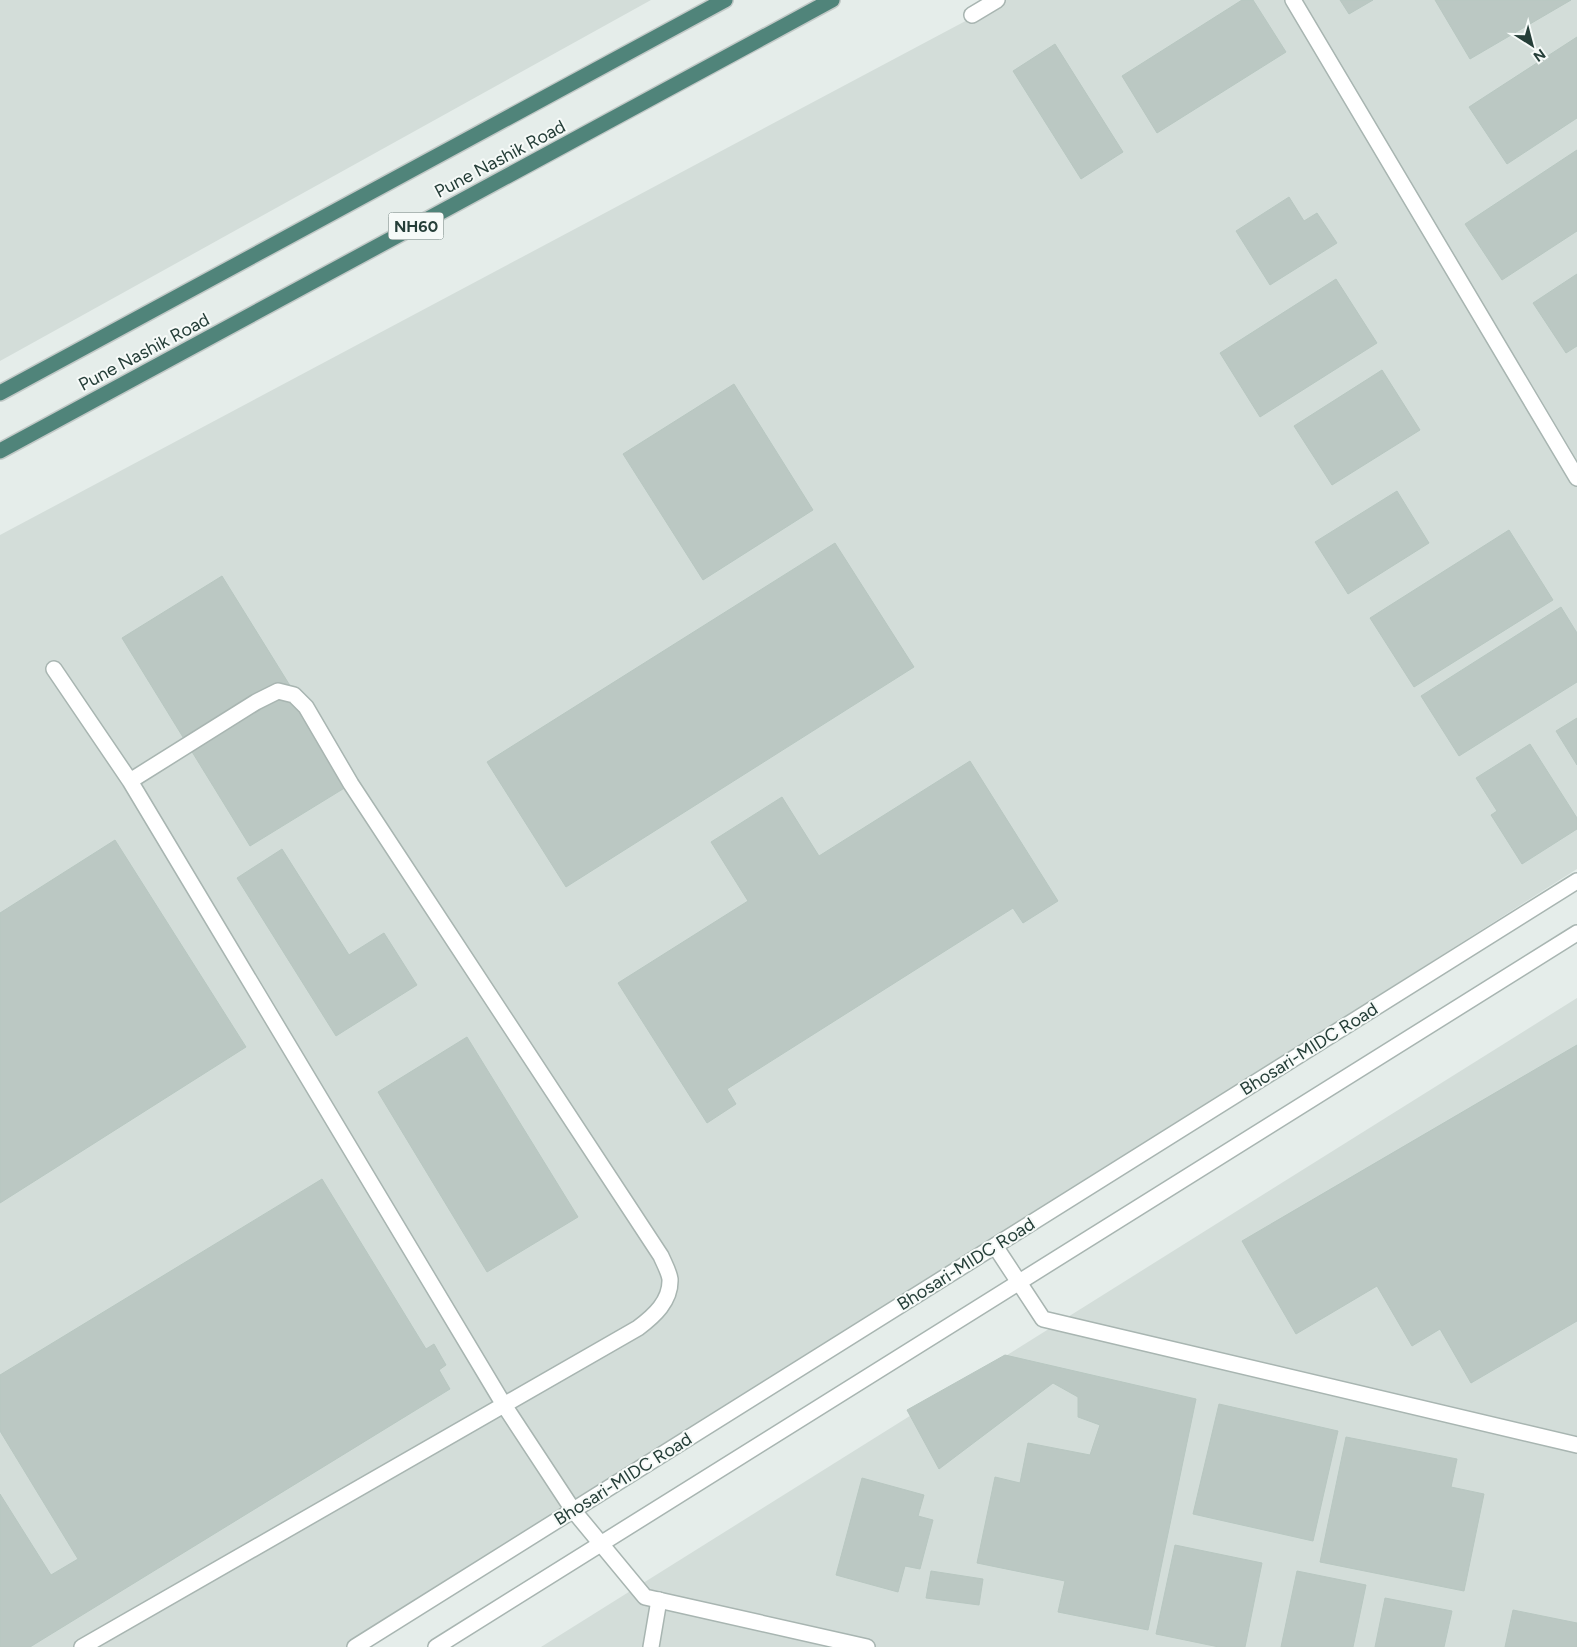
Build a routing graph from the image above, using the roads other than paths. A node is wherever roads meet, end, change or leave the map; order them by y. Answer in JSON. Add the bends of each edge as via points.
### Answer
{"nodes":[{"id":1,"x":725,"y":0,"type":"edge"},
{"id":2,"x":832,"y":0,"type":"edge"},
{"id":3,"x":997,"y":0,"type":"edge"},
{"id":4,"x":1293,"y":0,"type":"edge"},
{"id":5,"x":972,"y":15,"type":"dead end"},
{"id":6,"x":0,"y":393,"type":"edge"},
{"id":7,"x":0,"y":452,"type":"edge"},
{"id":8,"x":1577,"y":478,"type":"edge"},
{"id":9,"x":54,"y":669,"type":"dead end"},
{"id":10,"x":130,"y":781,"type":"junction"},
{"id":11,"x":1577,"y":881,"type":"edge"},
{"id":12,"x":1577,"y":933,"type":"edge"},
{"id":13,"x":995,"y":1246,"type":"junction"},
{"id":14,"x":1019,"y":1283,"type":"junction"},
{"id":15,"x":504,"y":1405,"type":"junction"},
{"id":16,"x":1577,"y":1445,"type":"edge"},
{"id":17,"x":573,"y":1510,"type":"junction"},
{"id":18,"x":601,"y":1543,"type":"junction"},
{"id":19,"x":659,"y":1600,"type":"junction"},
{"id":20,"x":82,"y":1647,"type":"edge"},
{"id":21,"x":355,"y":1647,"type":"edge"},
{"id":22,"x":436,"y":1647,"type":"edge"},
{"id":23,"x":651,"y":1647,"type":"edge"},
{"id":24,"x":867,"y":1647,"type":"edge"}],
"edges":[{"from":1,"to":6,"type":"highway","name":"Pune Nashik Road","number":"NH60"},
{"from":2,"to":7,"type":"highway","name":"Pune Nashik Road","number":"NH60"},
{"from":3,"to":5,"type":"street"},
{"from":4,"to":8,"type":"street"},
{"from":9,"to":10,"type":"street"},
{"from":10,"to":15,"type":"street"},
{"from":10,"to":15,"type":"street","via":[[278,690],[294,694],[306,707],[351,784],[661,1256],[670,1278],[667,1295],[656,1314],[638,1328]]},
{"from":11,"to":13,"type":"street","name":"Bhosari-MIDC Road"},
{"from":12,"to":14,"type":"street"},
{"from":13,"to":14,"type":"street"},
{"from":13,"to":17,"type":"street","name":"Bhosari-MIDC Road"},
{"from":14,"to":16,"type":"street","via":[[1043,1319]]},
{"from":14,"to":18,"type":"street"},
{"from":15,"to":17,"type":"street"},
{"from":15,"to":20,"type":"street"},
{"from":17,"to":18,"type":"street"},
{"from":17,"to":21,"type":"street","name":"Bhosari-MIDC Road"},
{"from":18,"to":19,"type":"street","via":[[645,1597]]},
{"from":18,"to":22,"type":"street"},
{"from":19,"to":23,"type":"street"},
{"from":19,"to":24,"type":"street"}]}
